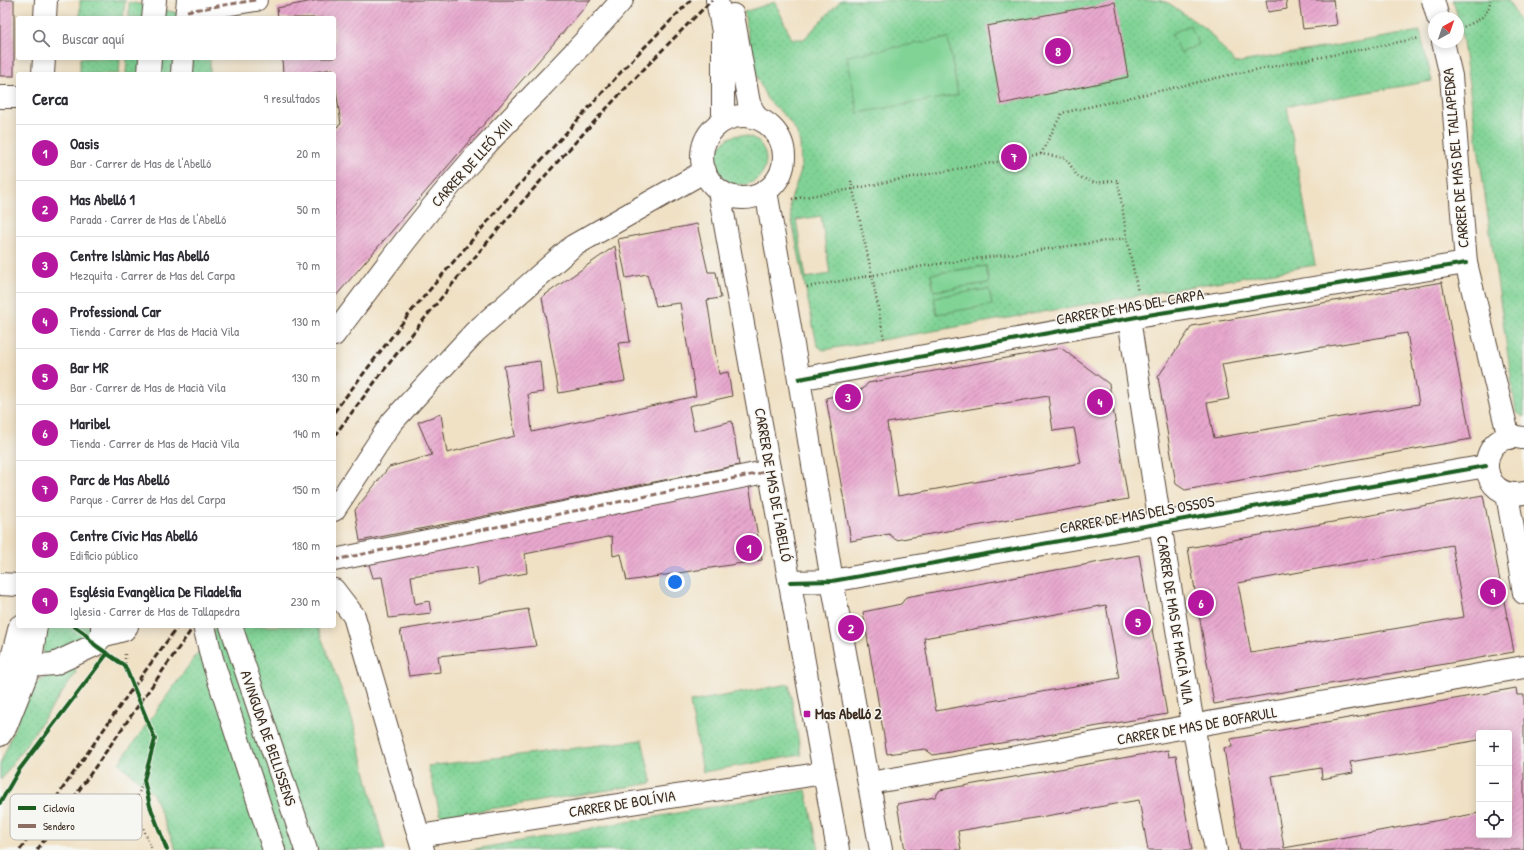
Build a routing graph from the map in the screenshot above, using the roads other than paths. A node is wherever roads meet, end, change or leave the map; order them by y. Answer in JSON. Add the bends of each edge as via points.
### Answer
{"nodes":[{"id":1,"x":46,"y":0,"type":"edge"},
{"id":2,"x":155,"y":0,"type":"edge"},
{"id":3,"x":256,"y":0,"type":"edge"},
{"id":4,"x":622,"y":0,"type":"edge"},
{"id":5,"x":716,"y":0,"type":"edge"},
{"id":6,"x":730,"y":0,"type":"edge"},
{"id":7,"x":1433,"y":0,"type":"edge"},
{"id":8,"x":187,"y":10,"type":"edge"},
{"id":9,"x":1436,"y":12,"type":"edge"},
{"id":10,"x":45,"y":16,"type":"edge"},
{"id":11,"x":154,"y":16,"type":"edge"},
{"id":12,"x":1437,"y":48,"type":"edge"},
{"id":13,"x":44,"y":60,"type":"edge"},
{"id":14,"x":150,"y":60,"type":"edge"},
{"id":15,"x":183,"y":60,"type":"edge"},
{"id":16,"x":43,"y":72,"type":"edge"},
{"id":17,"x":149,"y":72,"type":"edge"},
{"id":18,"x":182,"y":72,"type":"edge"},
{"id":19,"x":0,"y":97,"type":"edge"},
{"id":20,"x":16,"y":97,"type":"edge"},
{"id":21,"x":756,"y":117,"type":"junction"},
{"id":22,"x":723,"y":120,"type":"junction"},
{"id":23,"x":705,"y":171,"type":"junction"},
{"id":24,"x":766,"y":191,"type":"junction"},
{"id":25,"x":719,"y":192,"type":"junction"},
{"id":26,"x":1466,"y":263,"type":"junction"},
{"id":27,"x":1135,"y":317,"type":"junction"},
{"id":28,"x":336,"y":332,"type":"edge"},
{"id":29,"x":799,"y":378,"type":"junction"},
{"id":30,"x":1516,"y":438,"type":"edge"},
{"id":31,"x":1486,"y":466,"type":"junction"},
{"id":32,"x":770,"y":471,"type":"junction"},
{"id":33,"x":1516,"y":494,"type":"edge"},
{"id":34,"x":336,"y":507,"type":"edge"},
{"id":35,"x":1159,"y":524,"type":"junction"},
{"id":36,"x":336,"y":560,"type":"edge"},
{"id":37,"x":832,"y":581,"type":"junction"},
{"id":38,"x":790,"y":582,"type":"junction"},
{"id":39,"x":0,"y":584,"type":"edge"},
{"id":40,"x":16,"y":585,"type":"edge"},
{"id":41,"x":336,"y":593,"type":"edge"},
{"id":42,"x":1524,"y":593,"type":"edge"},
{"id":43,"x":126,"y":628,"type":"edge"},
{"id":44,"x":204,"y":628,"type":"edge"},
{"id":45,"x":25,"y":629,"type":"edge"},
{"id":46,"x":233,"y":630,"type":"edge"},
{"id":47,"x":100,"y":636,"type":"edge"},
{"id":48,"x":30,"y":666,"type":"junction"},
{"id":49,"x":1524,"y":667,"type":"edge"},
{"id":50,"x":0,"y":705,"type":"edge"},
{"id":51,"x":1192,"y":727,"type":"junction"},
{"id":52,"x":0,"y":735,"type":"edge"},
{"id":53,"x":824,"y":773,"type":"junction"},
{"id":54,"x":870,"y":783,"type":"junction"},
{"id":55,"x":421,"y":843,"type":"edge"},
{"id":56,"x":274,"y":850,"type":"edge"},
{"id":57,"x":306,"y":850,"type":"edge"},
{"id":58,"x":838,"y":850,"type":"edge"},
{"id":59,"x":881,"y":850,"type":"edge"},
{"id":60,"x":1216,"y":850,"type":"edge"}],
"edges":[{"from":1,"to":10,"type":"street"},
{"from":2,"to":11,"type":"street"},
{"from":3,"to":8,"type":"street"},
{"from":4,"to":28,"type":"street","name":"CARRER DE LLEÓ XIII","via":[[483,149],[417,225]]},
{"from":5,"to":22,"type":"street","via":[[723,32]]},
{"from":6,"to":21,"type":"street","via":[[749,103]]},
{"from":7,"to":9,"type":"street"},
{"from":12,"to":26,"type":"street","name":"CARRER DE MAS DEL TALLAPEDRA","via":[[1451,76]]},
{"from":13,"to":16,"type":"street"},
{"from":14,"to":17,"type":"street"},
{"from":15,"to":18,"type":"street"},
{"from":19,"to":20,"type":"street"},
{"from":21,"to":22,"type":"street","via":[[741,115]]},
{"from":21,"to":24,"type":"street","via":[[775,130],[783,145],[784,163],[780,177]]},
{"from":22,"to":23,"type":"street","via":[[712,128],[704,140],[702,166]]},
{"from":23,"to":25,"type":"street"},
{"from":23,"to":34,"type":"street","via":[[573,246],[475,332],[392,422]]},
{"from":24,"to":25,"type":"street","via":[[752,198],[733,197]]},
{"from":24,"to":29,"type":"street"},
{"from":25,"to":32,"type":"street","name":"CARRER DE MAS DE L'ABELLÓ"},
{"from":26,"to":27,"type":"street","name":"CARRER DE MAS DEL CARPA"},
{"from":26,"to":30,"type":"street","name":"CARRER DE MAS DEL TALLAPEDRA"},
{"from":27,"to":29,"type":"street","name":"CARRER DE MAS DEL CARPA"},
{"from":27,"to":35,"type":"street","name":"CARRER DE MAS DE MACIÀ VILA"},
{"from":29,"to":37,"type":"street"},
{"from":30,"to":31,"type":"street","via":[[1501,440],[1492,448]]},
{"from":31,"to":33,"type":"street","via":[[1489,479],[1498,490]]},
{"from":31,"to":35,"type":"street","name":"CARRER DE MAS DELS OSSOS"},
{"from":32,"to":36,"type":"street"},
{"from":32,"to":38,"type":"street","name":"CARRER DE MAS DE L'ABELLÓ"},
{"from":33,"to":42,"type":"street"},
{"from":35,"to":37,"type":"street","name":"CARRER DE MAS DELS OSSOS"},
{"from":35,"to":51,"type":"street","name":"CARRER DE MAS DE MACIÀ VILA"},
{"from":37,"to":38,"type":"street","name":"CARRER DE MAS DELS OSSOS"},
{"from":37,"to":54,"type":"street"},
{"from":38,"to":53,"type":"street","name":"CARRER DE MAS DE L'ABELLÓ"},
{"from":39,"to":40,"type":"street"},
{"from":41,"to":55,"type":"street","via":[[354,616]]},
{"from":43,"to":47,"type":"street"},
{"from":44,"to":56,"type":"street","name":"AVINGUDA DE BELLISSENS","via":[[212,659]]},
{"from":45,"to":48,"type":"street"},
{"from":45,"to":50,"type":"street"},
{"from":46,"to":57,"type":"street","name":"AVINGUDA DE BELLISSENS"},
{"from":47,"to":48,"type":"street","via":[[54,664]]},
{"from":48,"to":52,"type":"street"},
{"from":49,"to":51,"type":"street","name":"CARRER DE MAS DE BOFARULL"},
{"from":51,"to":54,"type":"street","name":"CARRER DE MAS DE BOFARULL"},
{"from":51,"to":60,"type":"street","name":"CARRER DE MAS DE MACIÀ VILA"},
{"from":53,"to":55,"type":"street","name":"CARRER DE BOLÍVIA"},
{"from":53,"to":58,"type":"street","name":"CARRER DE MAS DE L'ABELLÓ"},
{"from":54,"to":59,"type":"street"}]}
